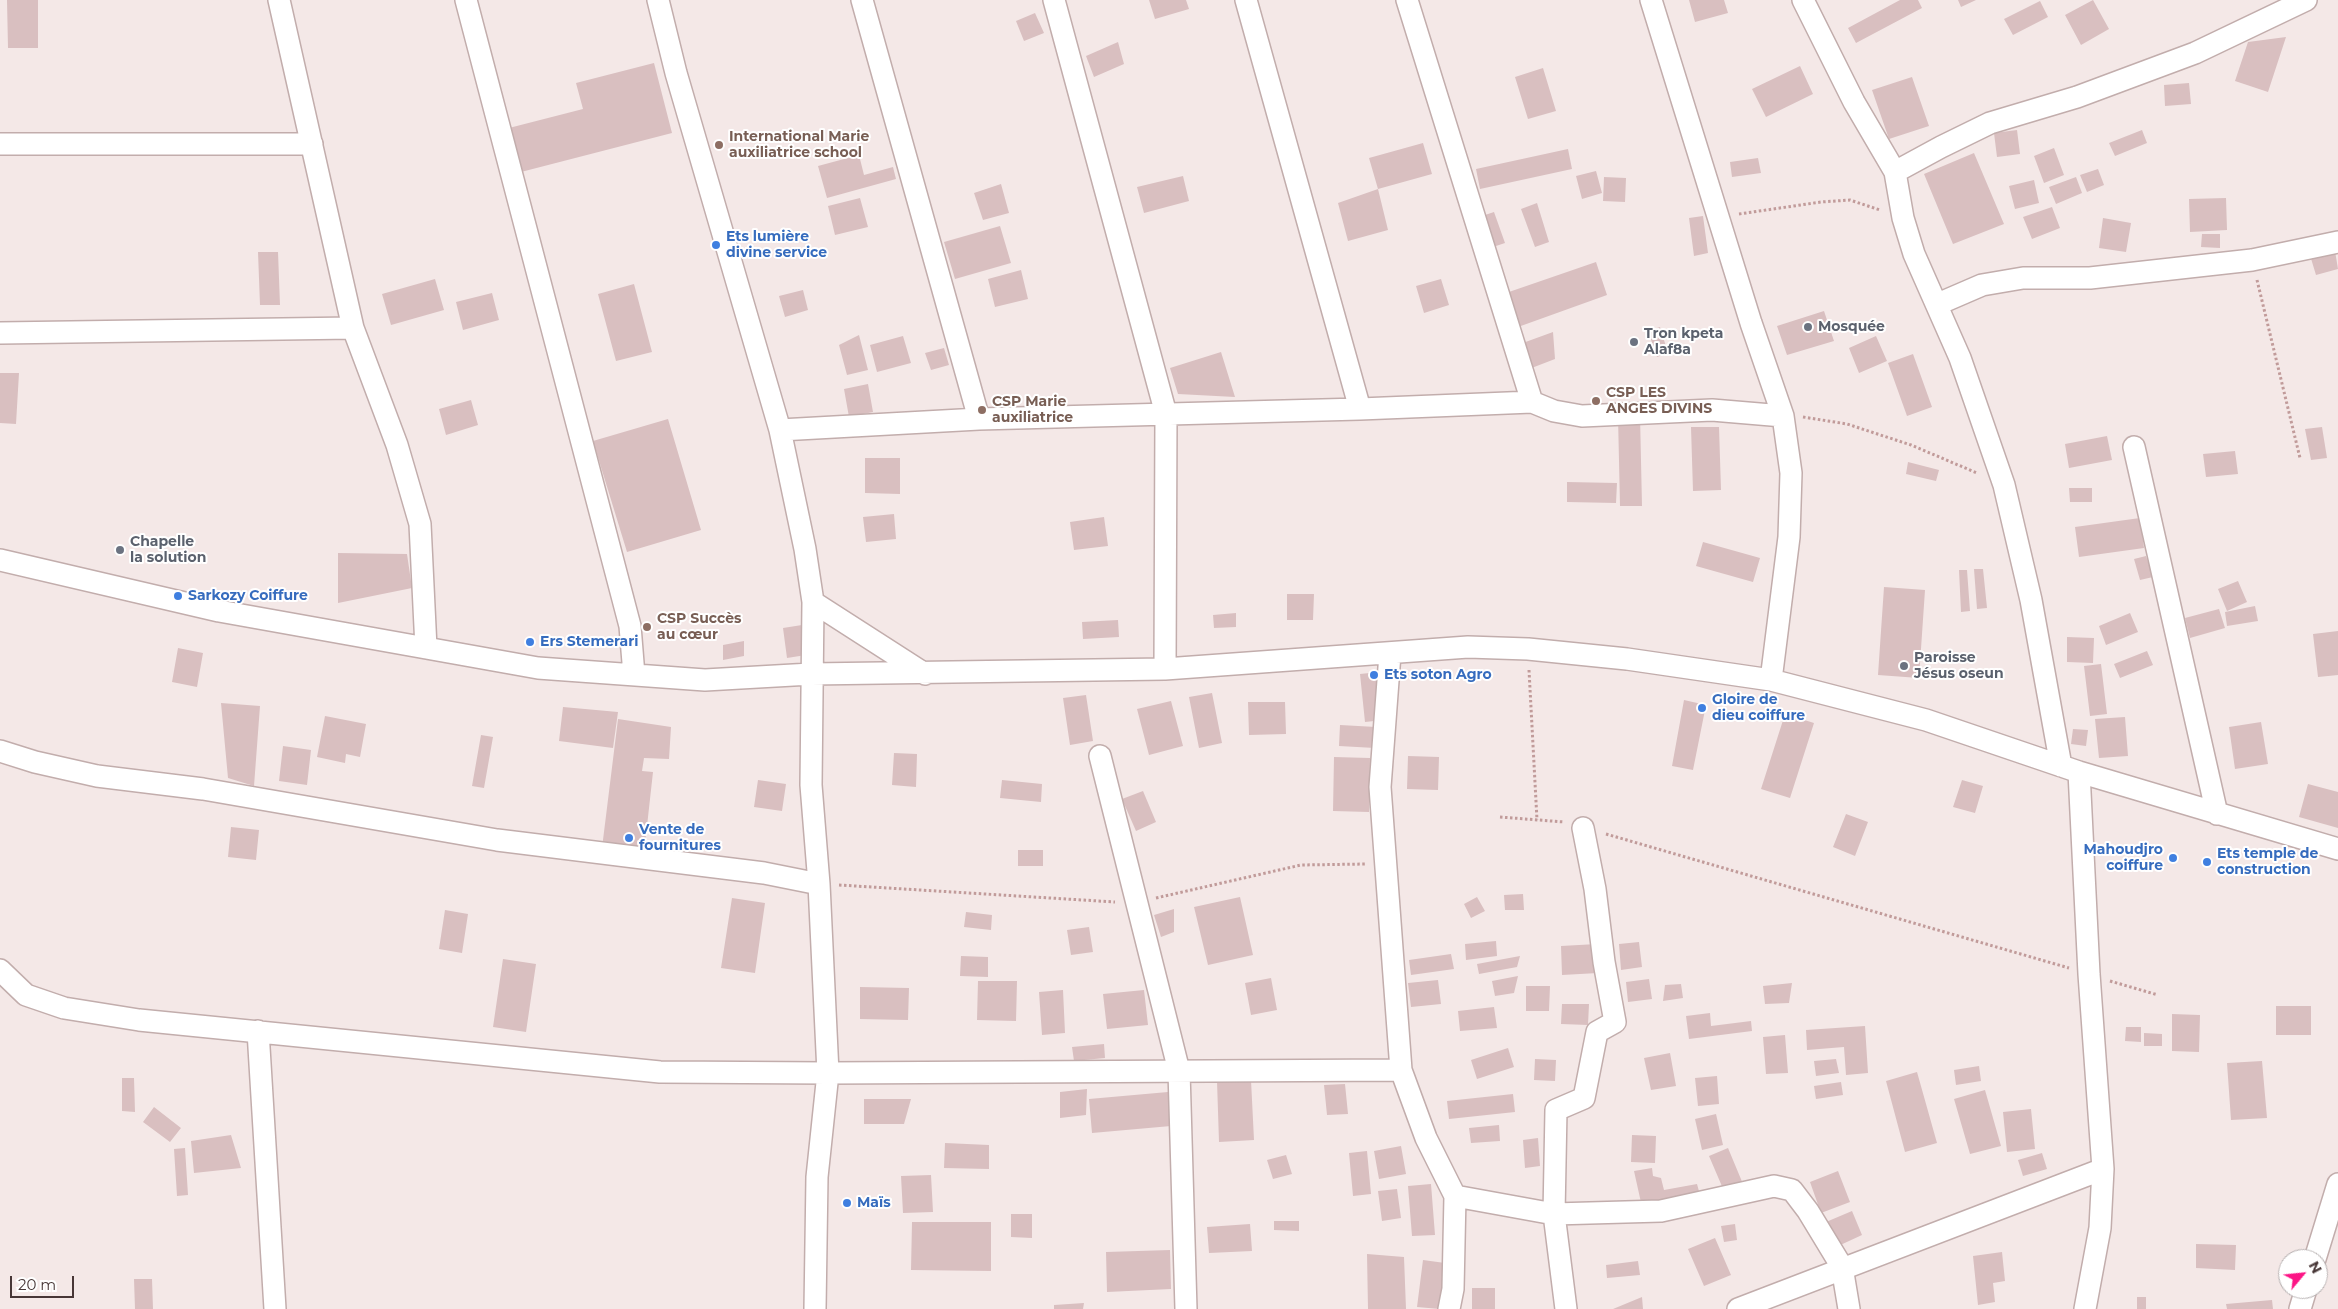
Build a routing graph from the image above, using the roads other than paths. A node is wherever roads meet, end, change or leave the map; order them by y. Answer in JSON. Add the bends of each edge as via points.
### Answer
{"nodes":[{"id":1,"x":279,"y":0,"type":"edge"},
{"id":2,"x":466,"y":0,"type":"edge"},
{"id":3,"x":658,"y":0,"type":"edge"},
{"id":4,"x":862,"y":0,"type":"edge"},
{"id":5,"x":1054,"y":0,"type":"edge"},
{"id":6,"x":1246,"y":0,"type":"edge"},
{"id":7,"x":1407,"y":0,"type":"edge"},
{"id":8,"x":1651,"y":0,"type":"edge"},
{"id":9,"x":1803,"y":0,"type":"edge"},
{"id":10,"x":2306,"y":0,"type":"edge"},
{"id":11,"x":0,"y":144,"type":"edge"},
{"id":12,"x":312,"y":144,"type":"junction"},
{"id":13,"x":1895,"y":172,"type":"junction"},
{"id":14,"x":2338,"y":242,"type":"edge"},
{"id":15,"x":1938,"y":304,"type":"junction"},
{"id":16,"x":353,"y":328,"type":"junction"},
{"id":17,"x":0,"y":333,"type":"edge"},
{"id":18,"x":1532,"y":402,"type":"junction"},
{"id":19,"x":1360,"y":409,"type":"junction"},
{"id":20,"x":1166,"y":414,"type":"junction"},
{"id":21,"x":1783,"y":416,"type":"junction"},
{"id":22,"x":978,"y":419,"type":"junction"},
{"id":23,"x":780,"y":430,"type":"junction"},
{"id":24,"x":2134,"y":447,"type":"dead end"},
{"id":25,"x":0,"y":560,"type":"edge"},
{"id":26,"x":813,"y":602,"type":"junction"},
{"id":27,"x":426,"y":648,"type":"junction"},
{"id":28,"x":1390,"y":654,"type":"junction"},
{"id":29,"x":1166,"y":669,"type":"junction"},
{"id":30,"x":811,"y":674,"type":"junction"},
{"id":31,"x":925,"y":674,"type":"junction"},
{"id":32,"x":634,"y":675,"type":"junction"},
{"id":33,"x":1771,"y":680,"type":"junction"},
{"id":34,"x":0,"y":751,"type":"edge"},
{"id":35,"x":1100,"y":756,"type":"dead end"},
{"id":36,"x":2070,"y":769,"type":"junction"},
{"id":37,"x":2217,"y":814,"type":"junction"},
{"id":38,"x":1583,"y":828,"type":"road end"},
{"id":39,"x":2338,"y":849,"type":"edge"},
{"id":40,"x":820,"y":884,"type":"junction"},
{"id":41,"x":0,"y":970,"type":"edge"},
{"id":42,"x":258,"y":1031,"type":"junction"},
{"id":43,"x":1401,"y":1070,"type":"junction"},
{"id":44,"x":1179,"y":1071,"type":"junction"},
{"id":45,"x":828,"y":1073,"type":"junction"},
{"id":46,"x":2102,"y":1169,"type":"junction"},
{"id":47,"x":2338,"y":1184,"type":"edge"},
{"id":48,"x":1456,"y":1196,"type":"junction"},
{"id":49,"x":1554,"y":1214,"type":"junction"},
{"id":50,"x":2318,"y":1249,"type":"edge"},
{"id":51,"x":1842,"y":1267,"type":"junction"},
{"id":52,"x":275,"y":1309,"type":"edge"},
{"id":53,"x":815,"y":1309,"type":"edge"},
{"id":54,"x":1186,"y":1309,"type":"edge"},
{"id":55,"x":1449,"y":1309,"type":"edge"},
{"id":56,"x":1566,"y":1309,"type":"edge"},
{"id":57,"x":1738,"y":1309,"type":"edge"},
{"id":58,"x":1849,"y":1309,"type":"edge"},
{"id":59,"x":2084,"y":1309,"type":"edge"}],
"edges":[{"from":1,"to":12,"type":"street"},
{"from":2,"to":32,"type":"street","via":[[627,617]]},
{"from":3,"to":23,"type":"street"},
{"from":4,"to":22,"type":"street"},
{"from":5,"to":20,"type":"street"},
{"from":6,"to":19,"type":"street"},
{"from":7,"to":18,"type":"street"},
{"from":8,"to":21,"type":"street"},
{"from":9,"to":13,"type":"street","via":[[1854,102]]},
{"from":10,"to":13,"type":"street","via":[[2195,53],[2077,98],[1990,123]]},
{"from":11,"to":12,"type":"street"},
{"from":12,"to":16,"type":"street"},
{"from":13,"to":15,"type":"street","via":[[1903,218],[1914,254]]},
{"from":14,"to":15,"type":"street","via":[[2252,260],[2090,278],[2023,278],[1982,285]]},
{"from":15,"to":36,"type":"street","via":[[2004,484]]},
{"from":16,"to":17,"type":"street"},
{"from":16,"to":27,"type":"street","via":[[397,445],[420,524]]},
{"from":18,"to":19,"type":"street"},
{"from":18,"to":21,"type":"street","via":[[1554,411],[1582,416],[1712,410]]},
{"from":19,"to":20,"type":"street"},
{"from":20,"to":22,"type":"street"},
{"from":20,"to":29,"type":"street"},
{"from":21,"to":33,"type":"street","via":[[1791,473],[1789,537]]},
{"from":22,"to":23,"type":"street"},
{"from":23,"to":26,"type":"street"},
{"from":24,"to":37,"type":"street"},
{"from":25,"to":27,"type":"street","via":[[219,612]]},
{"from":26,"to":30,"type":"street"},
{"from":26,"to":31,"type":"street"},
{"from":27,"to":32,"type":"street","via":[[538,668]]},
{"from":28,"to":29,"type":"street"},
{"from":28,"to":33,"type":"street","via":[[1468,647],[1528,649],[1627,659]]},
{"from":28,"to":43,"type":"street","via":[[1380,787]]},
{"from":29,"to":31,"type":"street"},
{"from":30,"to":31,"type":"street"},
{"from":30,"to":32,"type":"street","via":[[706,680]]},
{"from":30,"to":40,"type":"street","via":[[811,785]]},
{"from":33,"to":36,"type":"street","via":[[1926,720]]},
{"from":34,"to":40,"type":"street","via":[[97,776],[203,789],[497,840],[764,873]]},
{"from":35,"to":44,"type":"street"},
{"from":36,"to":37,"type":"street"},
{"from":36,"to":46,"type":"street","via":[[2089,974]]},
{"from":37,"to":39,"type":"street"},
{"from":38,"to":49,"type":"street","via":[[1615,1022],[1596,1032],[1584,1098],[1556,1110]]},
{"from":40,"to":45,"type":"street"},
{"from":41,"to":42,"type":"street","via":[[26,995],[64,1008],[139,1020]]},
{"from":42,"to":45,"type":"street","via":[[660,1072]]},
{"from":42,"to":52,"type":"street"},
{"from":43,"to":44,"type":"street"},
{"from":43,"to":48,"type":"street","via":[[1426,1138]]},
{"from":44,"to":45,"type":"street"},
{"from":44,"to":54,"type":"street"},
{"from":45,"to":53,"type":"street","via":[[817,1177]]},
{"from":46,"to":51,"type":"street"},
{"from":46,"to":59,"type":"street","via":[[2100,1228]]},
{"from":47,"to":50,"type":"street"},
{"from":48,"to":49,"type":"street"},
{"from":48,"to":55,"type":"street","via":[[1453,1289]]},
{"from":49,"to":51,"type":"street","via":[[1661,1211],[1774,1186],[1792,1190]]},
{"from":49,"to":56,"type":"street"},
{"from":51,"to":57,"type":"street"},
{"from":51,"to":58,"type":"street"}]}
